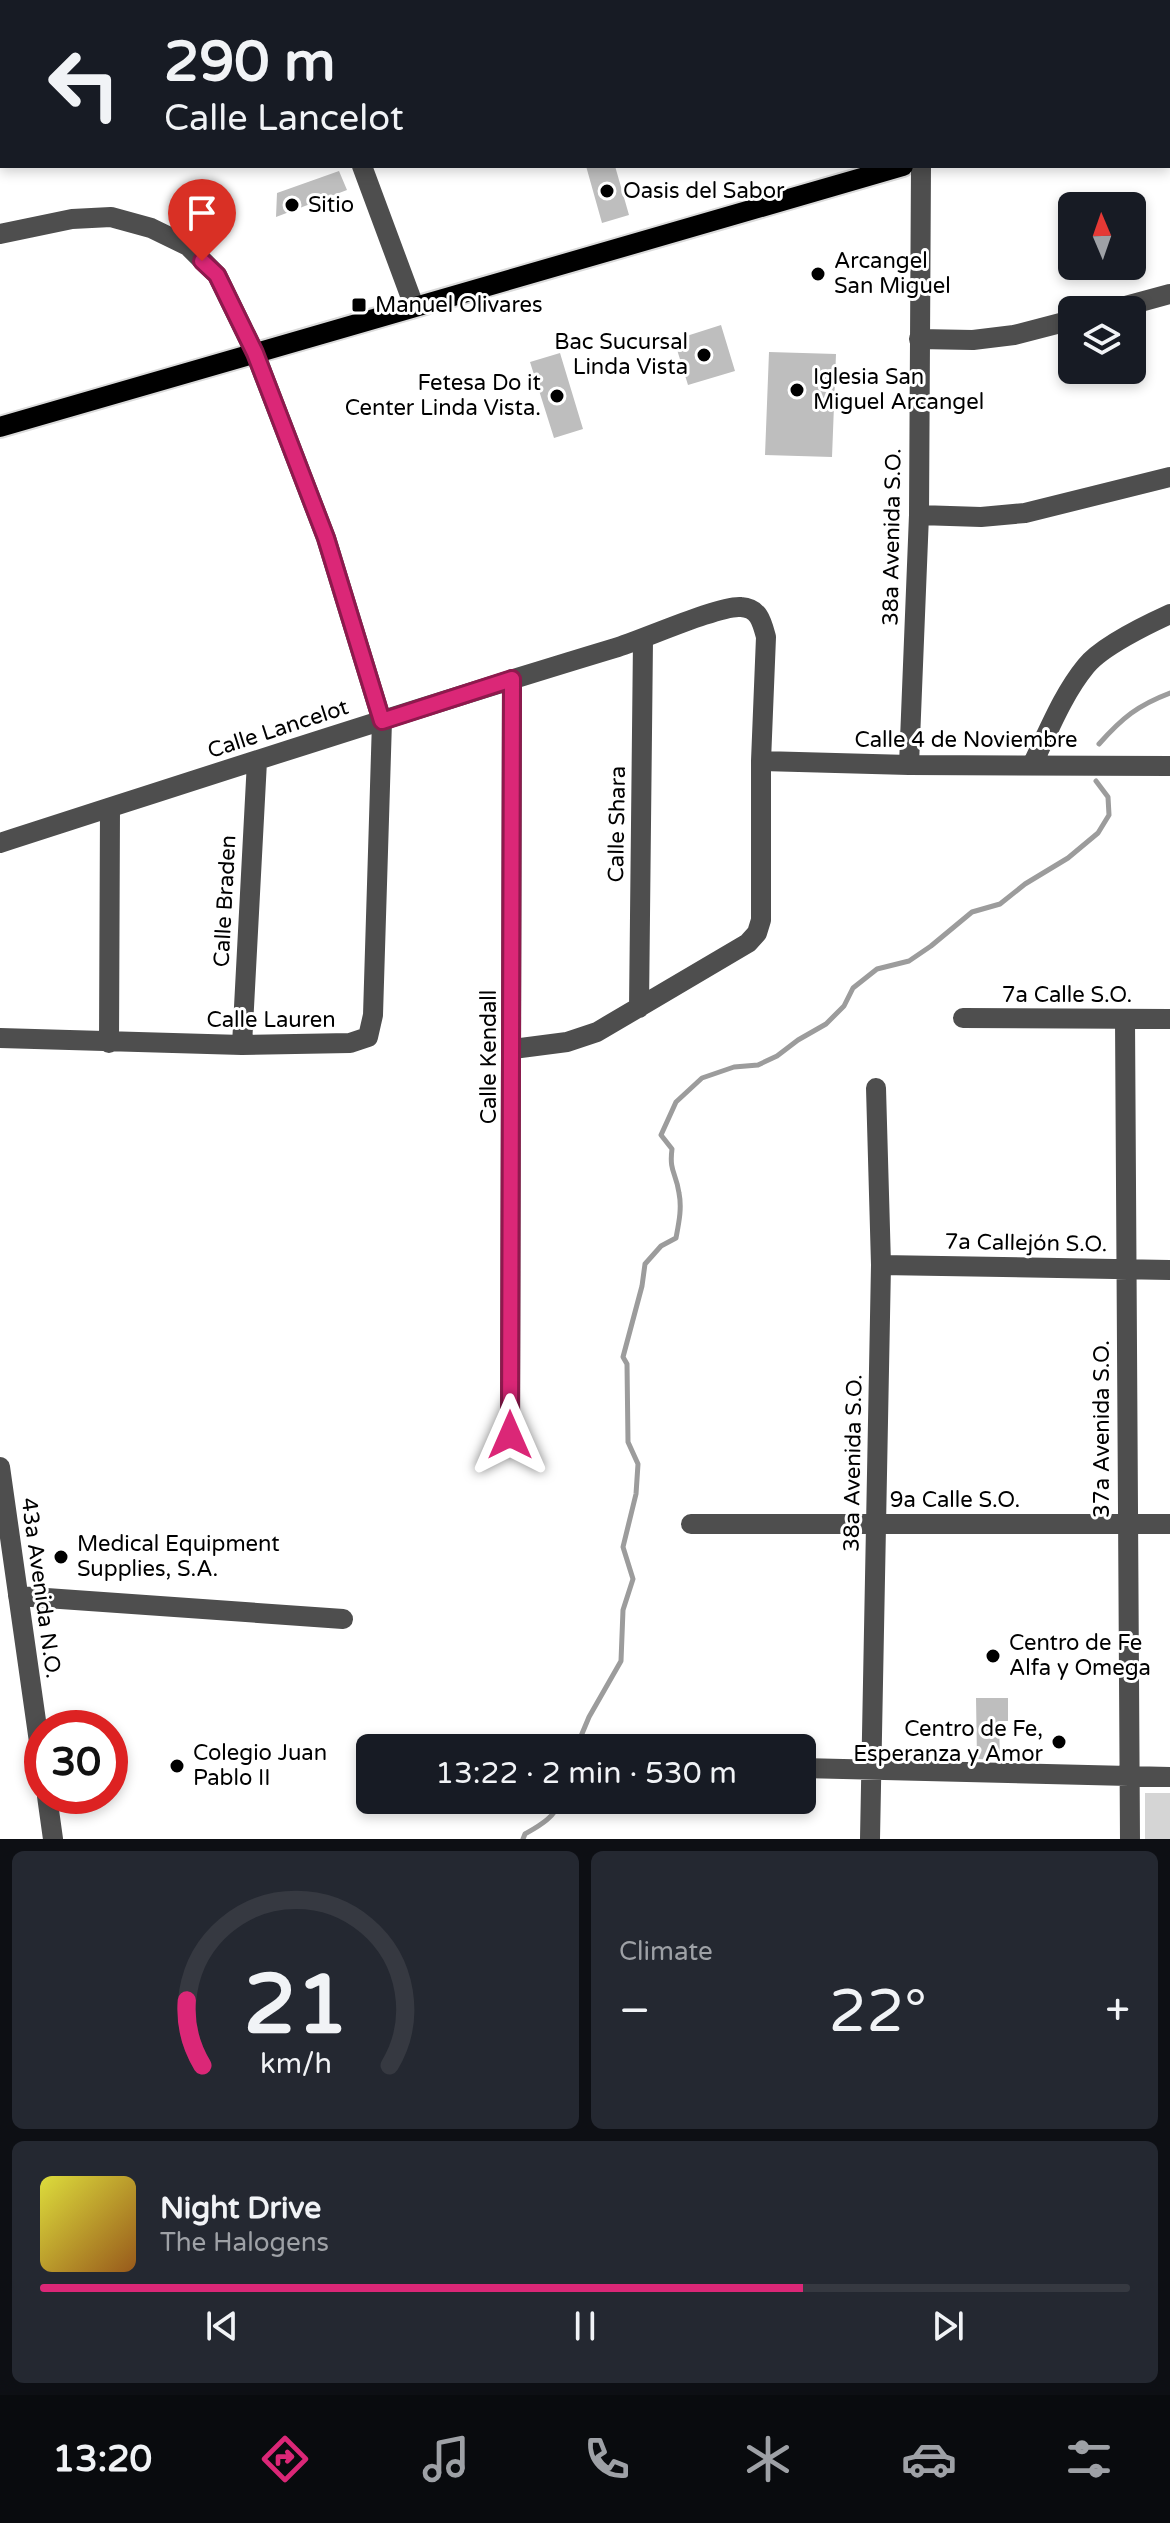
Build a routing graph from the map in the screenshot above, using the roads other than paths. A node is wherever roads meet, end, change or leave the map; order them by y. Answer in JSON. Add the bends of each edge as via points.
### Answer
{"nodes":[{"id":1,"x":363,"y":168,"type":"edge"},
{"id":2,"x":896,"y":168,"type":"edge"},
{"id":3,"x":921,"y":168,"type":"edge"},
{"id":4,"x":0,"y":234,"type":"edge"},
{"id":5,"x":1170,"y":294,"type":"edge"},
{"id":6,"x":1146,"y":301,"type":"edge"},
{"id":7,"x":414,"y":306,"type":"junction"},
{"id":8,"x":1058,"y":324,"type":"edge"},
{"id":9,"x":919,"y":339,"type":"junction"},
{"id":10,"x":255,"y":353,"type":"junction"},
{"id":11,"x":0,"y":427,"type":"edge"},
{"id":12,"x":1170,"y":477,"type":"edge"},
{"id":13,"x":919,"y":515,"type":"junction"},
{"id":14,"x":1170,"y":614,"type":"edge"},
{"id":15,"x":643,"y":640,"type":"junction"},
{"id":16,"x":512,"y":679,"type":"junction"},
{"id":17,"x":382,"y":721,"type":"junction"},
{"id":18,"x":257,"y":761,"type":"junction"},
{"id":19,"x":761,"y":761,"type":"junction"},
{"id":20,"x":1033,"y":763,"type":"junction"},
{"id":21,"x":909,"y":765,"type":"junction"},
{"id":22,"x":1170,"y":766,"type":"edge"},
{"id":23,"x":110,"y":808,"type":"junction"},
{"id":24,"x":0,"y":843,"type":"edge"},
{"id":25,"x":639,"y":1008,"type":"junction"},
{"id":26,"x":963,"y":1018,"type":"dead end"},
{"id":27,"x":1125,"y":1019,"type":"junction"},
{"id":28,"x":1170,"y":1019,"type":"edge"},
{"id":29,"x":0,"y":1038,"type":"edge"},
{"id":30,"x":109,"y":1043,"type":"junction"},
{"id":31,"x":242,"y":1045,"type":"junction"},
{"id":32,"x":513,"y":1049,"type":"junction"},
{"id":33,"x":876,"y":1088,"type":"dead end"},
{"id":34,"x":881,"y":1265,"type":"junction"},
{"id":35,"x":1125,"y":1269,"type":"junction"},
{"id":36,"x":1170,"y":1270,"type":"edge"},
{"id":37,"x":510,"y":1435,"type":"dead end"},
{"id":38,"x":0,"y":1467,"type":"edge"},
{"id":39,"x":1127,"y":1523,"type":"junction"},
{"id":40,"x":691,"y":1524,"type":"dead end"},
{"id":41,"x":1170,"y":1524,"type":"edge"},
{"id":42,"x":876,"y":1525,"type":"junction"},
{"id":43,"x":18,"y":1596,"type":"junction"},
{"id":44,"x":343,"y":1619,"type":"dead end"},
{"id":45,"x":34,"y":1710,"type":"edge"},
{"id":46,"x":816,"y":1768,"type":"edge"},
{"id":47,"x":871,"y":1770,"type":"junction"},
{"id":48,"x":1130,"y":1776,"type":"junction"},
{"id":49,"x":1170,"y":1777,"type":"edge"},
{"id":50,"x":50,"y":1814,"type":"edge"},
{"id":51,"x":53,"y":1839,"type":"edge"},
{"id":52,"x":870,"y":1839,"type":"edge"},
{"id":53,"x":1130,"y":1839,"type":"edge"}],
"edges":[{"from":1,"to":7,"type":"street"},
{"from":2,"to":7,"type":"main road"},
{"from":3,"to":9,"type":"street","name":"38a Avenida S.O."},
{"from":4,"to":10,"type":"street","via":[[111,217],[151,228],[188,246],[217,275]]},
{"from":5,"to":6,"type":"street"},
{"from":7,"to":10,"type":"main road"},
{"from":8,"to":9,"type":"street","via":[[973,340]]},
{"from":9,"to":13,"type":"street","name":"38a Avenida S.O."},
{"from":10,"to":11,"type":"main road"},
{"from":10,"to":17,"type":"street","via":[[326,538]]},
{"from":12,"to":13,"type":"street","via":[[1025,513]]},
{"from":13,"to":21,"type":"street","name":"38a Avenida S.O."},
{"from":14,"to":20,"type":"street","via":[[1088,663]]},
{"from":15,"to":16,"type":"street","name":"Calle Lancelot"},
{"from":15,"to":19,"type":"street","name":"Calle Lancelot","via":[[721,610],[753,610],[766,637]]},
{"from":15,"to":25,"type":"street","name":"Calle Shara"},
{"from":16,"to":17,"type":"street","name":"Calle Lancelot"},
{"from":16,"to":32,"type":"street","name":"Calle Kendall"},
{"from":17,"to":18,"type":"street","name":"Calle Lancelot"},
{"from":17,"to":31,"type":"street","name":"Calle Lauren","via":[[373,1015],[368,1037],[350,1043]]},
{"from":18,"to":23,"type":"street","name":"Calle Lancelot"},
{"from":18,"to":31,"type":"street","name":"Calle Braden"},
{"from":19,"to":21,"type":"street","name":"Calle 4 de Noviembre"},
{"from":19,"to":25,"type":"street","via":[[757,933]]},
{"from":20,"to":21,"type":"street","name":"Calle 4 de Noviembre"},
{"from":20,"to":22,"type":"street","name":"Calle 4 de Noviembre"},
{"from":23,"to":24,"type":"street","name":"Calle Lancelot"},
{"from":23,"to":30,"type":"street"},
{"from":25,"to":32,"type":"street","via":[[567,1042]]},
{"from":26,"to":27,"type":"street","name":"7a Calle S.O."},
{"from":27,"to":28,"type":"street","name":"7a Calle S.O."},
{"from":27,"to":35,"type":"street","name":"37a Avenida S.O."},
{"from":29,"to":30,"type":"street","name":"Calle Lauren"},
{"from":30,"to":31,"type":"street","name":"Calle Lauren"},
{"from":32,"to":37,"type":"street","name":"Calle Kendall"},
{"from":33,"to":34,"type":"street","name":"38a Avenida S.O."},
{"from":34,"to":35,"type":"street","name":"7a Callejón S.O."},
{"from":34,"to":42,"type":"street","name":"38a Avenida S.O."},
{"from":35,"to":36,"type":"street","name":"7a Callejón S.O."},
{"from":35,"to":39,"type":"street","name":"37a Avenida S.O."},
{"from":38,"to":43,"type":"street","name":"43a Avenida N.O."},
{"from":39,"to":41,"type":"street","name":"9a Calle S.O."},
{"from":39,"to":42,"type":"street","name":"9a Calle S.O."},
{"from":39,"to":48,"type":"street","name":"37a Avenida S.O."},
{"from":40,"to":42,"type":"street","name":"9a Calle S.O."},
{"from":42,"to":47,"type":"street","name":"38a Avenida S.O."},
{"from":43,"to":44,"type":"street"},
{"from":43,"to":45,"type":"street","name":"43a Avenida N.O."},
{"from":46,"to":47,"type":"street"},
{"from":47,"to":48,"type":"street"},
{"from":47,"to":52,"type":"street","name":"38a Avenida S.O."},
{"from":48,"to":49,"type":"street"},
{"from":48,"to":53,"type":"street","name":"37a Avenida S.O."},
{"from":50,"to":51,"type":"street"}]}
